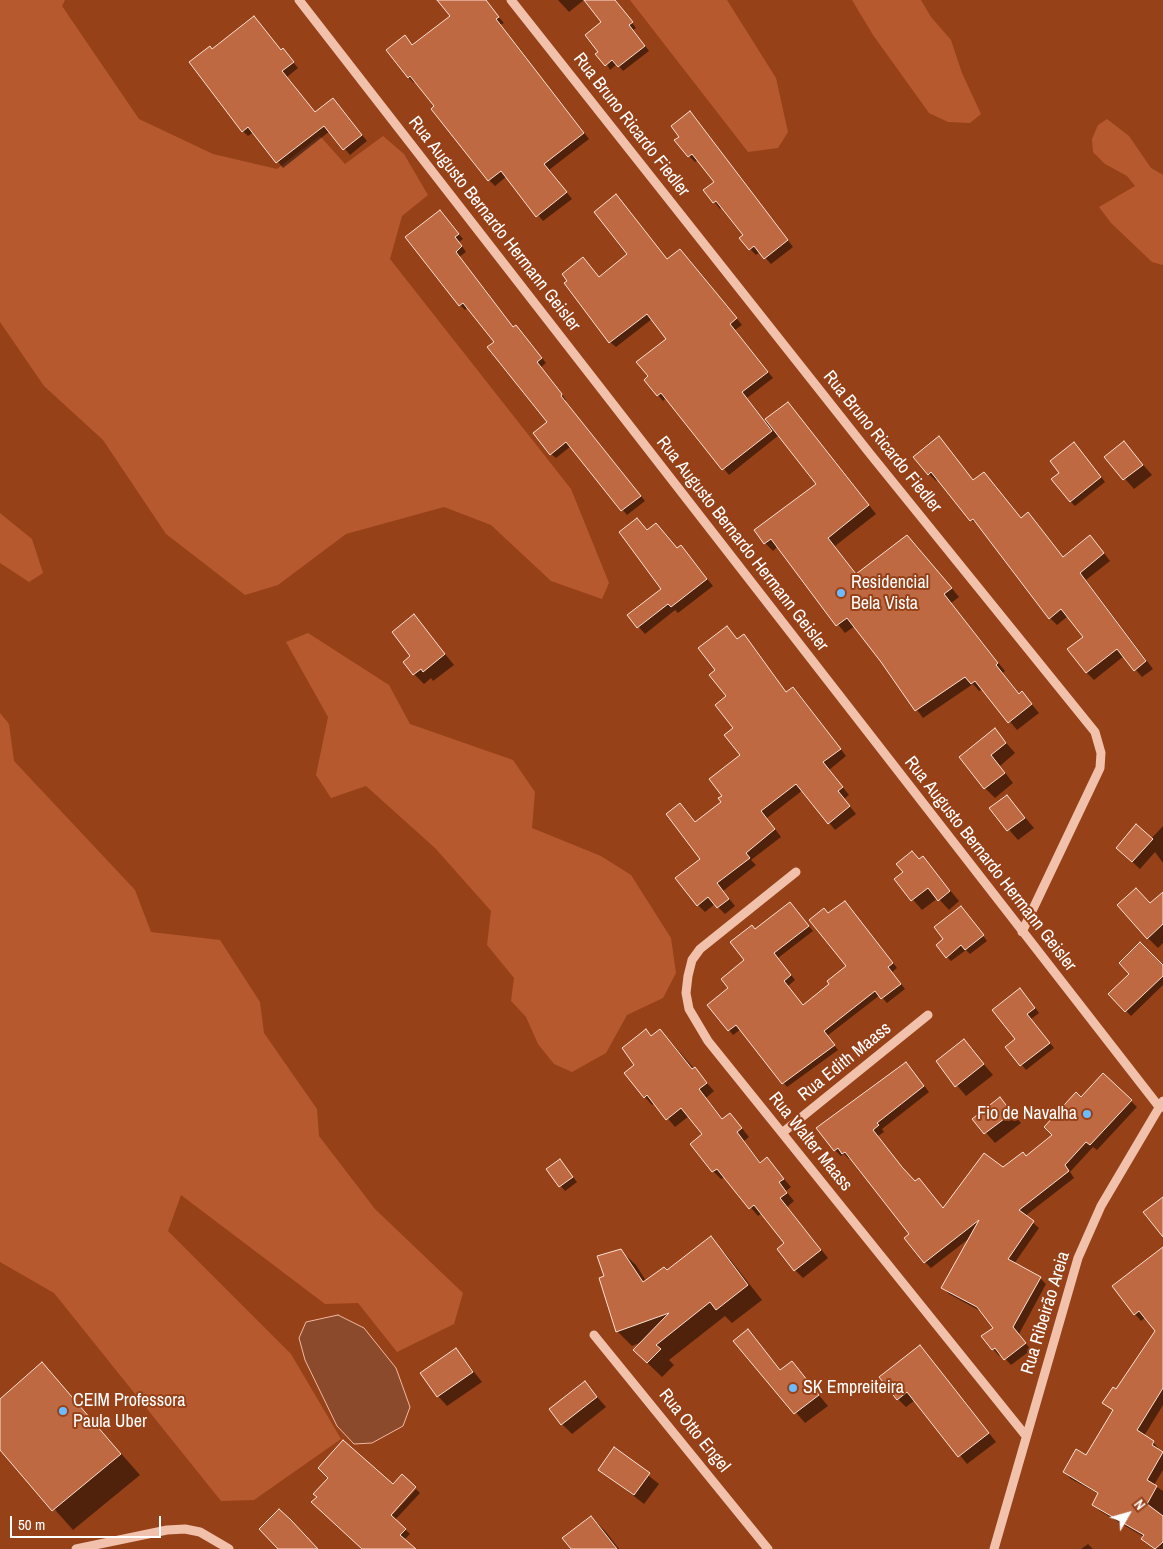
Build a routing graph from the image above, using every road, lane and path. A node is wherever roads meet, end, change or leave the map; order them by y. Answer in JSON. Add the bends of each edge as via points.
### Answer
{"nodes":[{"id":1,"x":299,"y":0,"type":"edge"},
{"id":2,"x":511,"y":0,"type":"edge"},
{"id":3,"x":796,"y":872,"type":"dead end"},
{"id":4,"x":1022,"y":932,"type":"junction"},
{"id":5,"x":928,"y":1015,"type":"dead end"},
{"id":6,"x":1161,"y":1104,"type":"edge"},
{"id":7,"x":782,"y":1133,"type":"junction"},
{"id":8,"x":594,"y":1335,"type":"dead end"},
{"id":9,"x":1026,"y":1436,"type":"junction"},
{"id":10,"x":76,"y":1549,"type":"edge"},
{"id":11,"x":229,"y":1549,"type":"edge"},
{"id":12,"x":768,"y":1549,"type":"edge"},
{"id":13,"x":994,"y":1549,"type":"edge"}],
"edges":[{"from":1,"to":4,"type":"street","name":"Rua Augusto Bernardo Hermann Geisler"},
{"from":2,"to":4,"type":"street","name":"Rua Bruno Ricardo Fiedler","via":[[1095,732],[1101,753],[1100,768]]},
{"from":3,"to":7,"type":"street","name":"Rua Walter Maass","via":[[700,949],[692,960],[686,993],[689,1009],[708,1041]]},
{"from":4,"to":6,"type":"street","name":"Rua Augusto Bernardo Hermann Geisler"},
{"from":5,"to":7,"type":"street","name":"Rua Edith Maass"},
{"from":6,"to":9,"type":"street","name":"Rua Ribeirão Areia","via":[[1088,1232]]},
{"from":7,"to":9,"type":"street","name":"Rua Walter Maass"},
{"from":8,"to":12,"type":"street","name":"Rua Otto Engel"},
{"from":9,"to":13,"type":"street","name":"Rua Ribeirão Areia"},
{"from":10,"to":11,"type":"street","via":[[185,1529],[200,1532]]}]}
